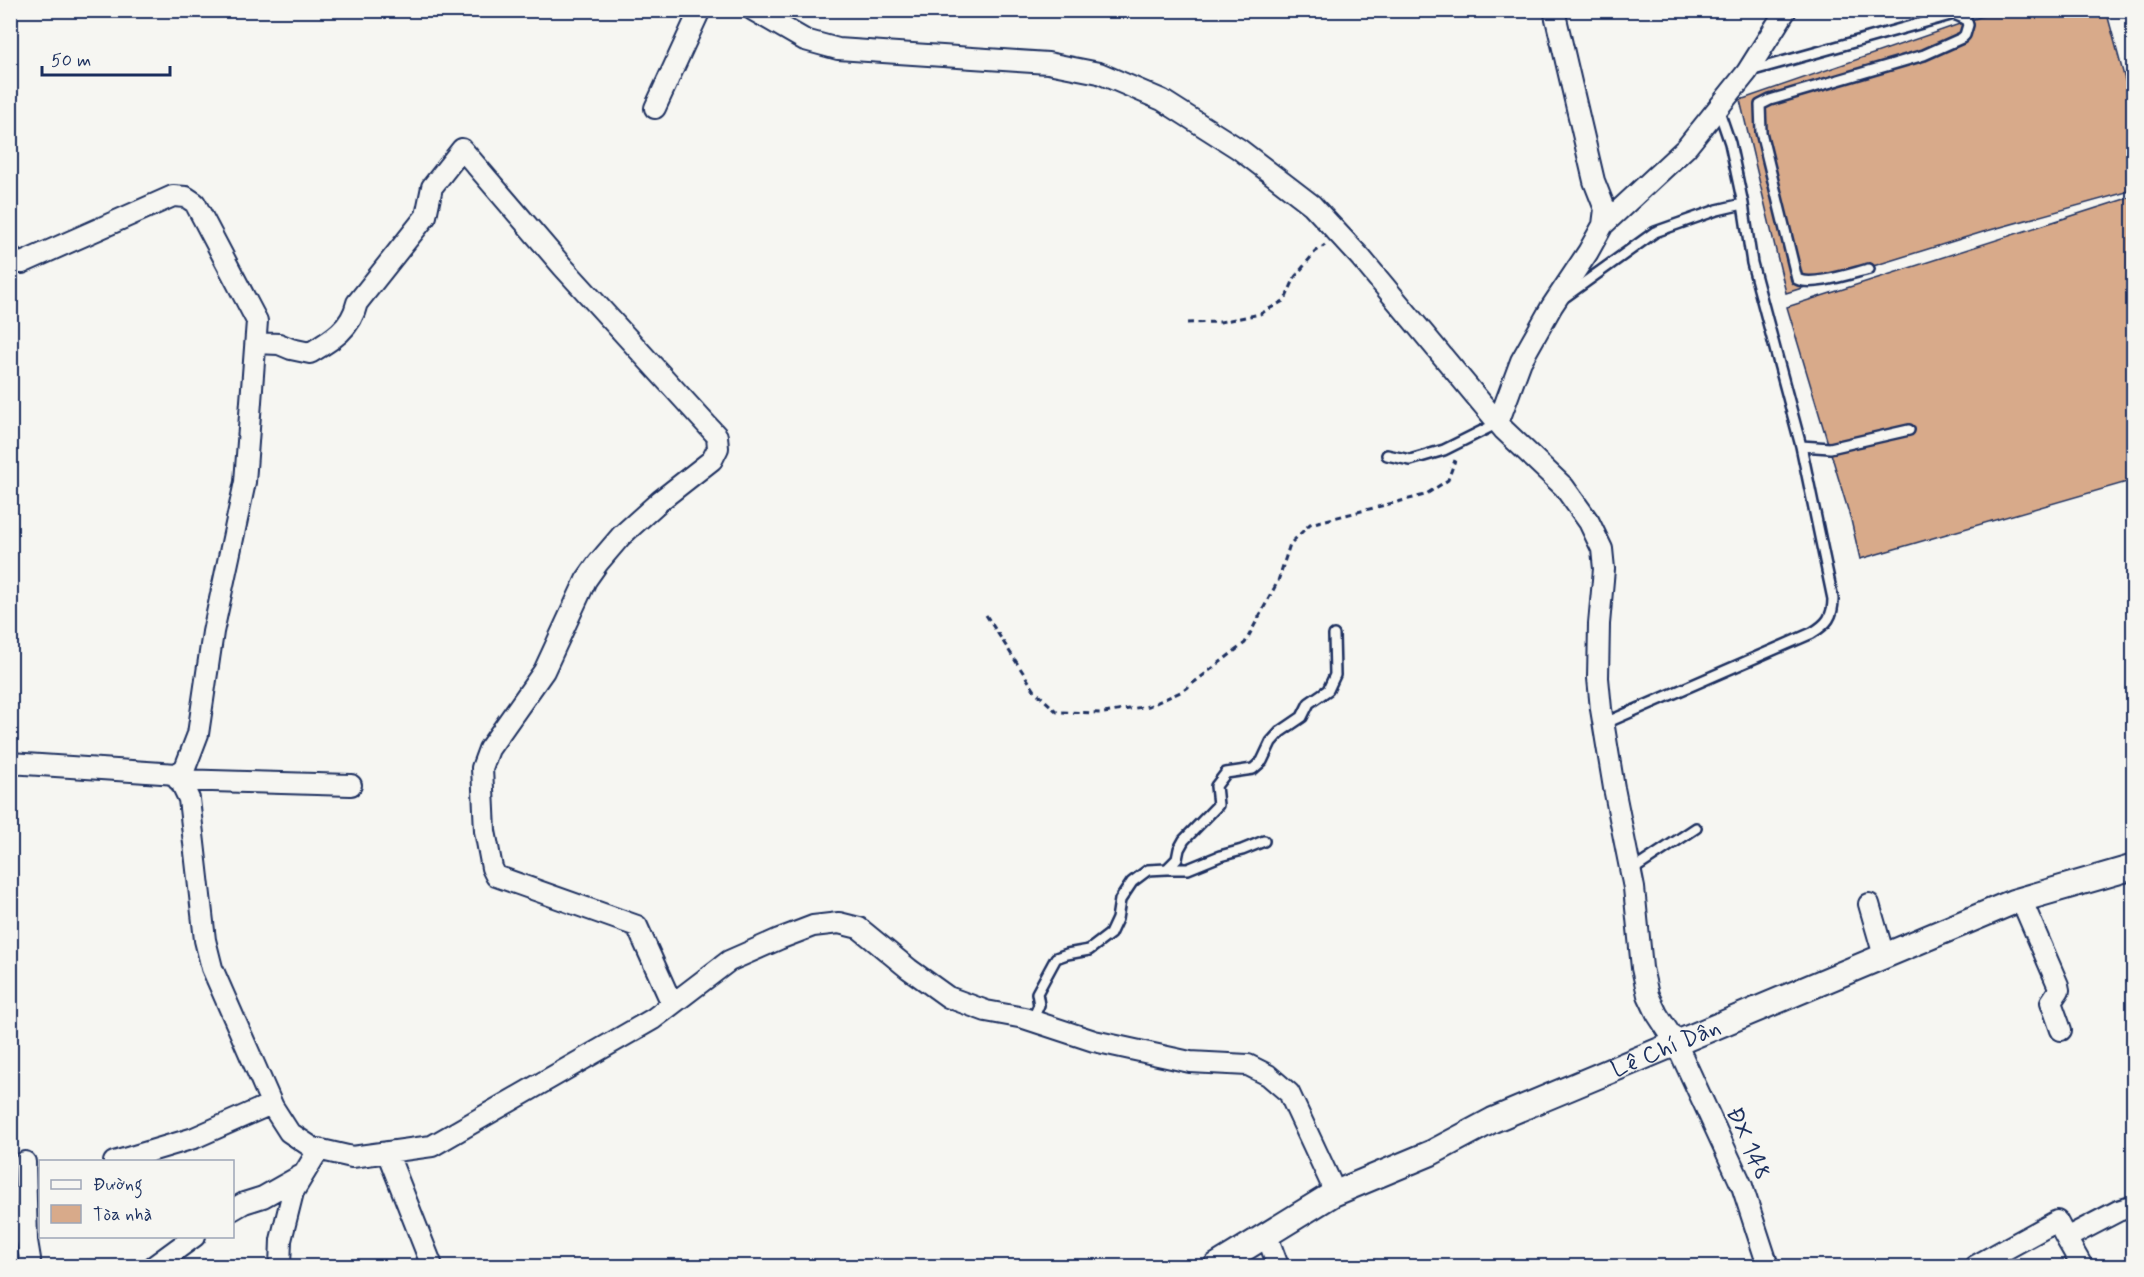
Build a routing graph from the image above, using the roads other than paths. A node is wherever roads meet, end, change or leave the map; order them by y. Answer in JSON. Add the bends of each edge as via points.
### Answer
{"nodes":[{"id":1,"x":700,"y":10,"type":"edge"},
{"id":2,"x":753,"y":10,"type":"edge"},
{"id":3,"x":1554,"y":10,"type":"edge"},
{"id":4,"x":1786,"y":10,"type":"edge"},
{"id":5,"x":1747,"y":72,"type":"junction"},
{"id":6,"x":655,"y":108,"type":"dead end"},
{"id":7,"x":1718,"y":108,"type":"junction"},
{"id":8,"x":1743,"y":204,"type":"junction"},
{"id":9,"x":1603,"y":225,"type":"junction"},
{"id":10,"x":10,"y":255,"type":"edge"},
{"id":11,"x":1869,"y":269,"type":"dead end"},
{"id":12,"x":1552,"y":306,"type":"junction"},
{"id":13,"x":256,"y":343,"type":"junction"},
{"id":14,"x":1498,"y":423,"type":"junction"},
{"id":15,"x":1909,"y":430,"type":"dead end"},
{"id":16,"x":1801,"y":446,"type":"junction"},
{"id":17,"x":1387,"y":455,"type":"dead end"},
{"id":18,"x":1334,"y":635,"type":"dead end"},
{"id":19,"x":1603,"y":724,"type":"junction"},
{"id":20,"x":10,"y":763,"type":"edge"},
{"id":21,"x":178,"y":777,"type":"junction"},
{"id":22,"x":351,"y":785,"type":"dead end"},
{"id":23,"x":1696,"y":828,"type":"dead end"},
{"id":24,"x":1264,"y":841,"type":"dead end"},
{"id":25,"x":2133,"y":867,"type":"edge"},
{"id":26,"x":1167,"y":869,"type":"junction"},
{"id":27,"x":1631,"y":871,"type":"junction"},
{"id":28,"x":2021,"y":899,"type":"junction"},
{"id":29,"x":1869,"y":904,"type":"dead end"},
{"id":30,"x":1884,"y":956,"type":"junction"},
{"id":31,"x":672,"y":1004,"type":"junction"},
{"id":32,"x":1032,"y":1021,"type":"junction"},
{"id":33,"x":2061,"y":1030,"type":"dead end"},
{"id":34,"x":1676,"y":1043,"type":"junction"},
{"id":35,"x":271,"y":1104,"type":"junction"},
{"id":36,"x":319,"y":1149,"type":"junction"},
{"id":37,"x":387,"y":1152,"type":"junction"},
{"id":38,"x":117,"y":1160,"type":"edge"},
{"id":39,"x":25,"y":1162,"type":"edge"},
{"id":40,"x":303,"y":1175,"type":"junction"},
{"id":41,"x":1333,"y":1194,"type":"junction"},
{"id":42,"x":2133,"y":1206,"type":"edge"},
{"id":43,"x":234,"y":1209,"type":"edge"},
{"id":44,"x":1267,"y":1236,"type":"junction"},
{"id":45,"x":192,"y":1238,"type":"edge"},
{"id":46,"x":2066,"y":1238,"type":"junction"},
{"id":47,"x":29,"y":1266,"type":"edge"},
{"id":48,"x":154,"y":1266,"type":"edge"},
{"id":49,"x":280,"y":1266,"type":"edge"},
{"id":50,"x":432,"y":1266,"type":"edge"},
{"id":51,"x":1216,"y":1266,"type":"edge"},
{"id":52,"x":1278,"y":1266,"type":"edge"},
{"id":53,"x":1768,"y":1266,"type":"edge"},
{"id":54,"x":1975,"y":1266,"type":"edge"},
{"id":55,"x":2082,"y":1266,"type":"edge"}],
"edges":[{"from":1,"to":6,"type":"street"},
{"from":2,"to":14,"type":"street","name":"ĐX 148","via":[[805,40],[838,49],[1048,63],[1099,73],[1162,100],[1239,148],[1312,205]]},
{"from":3,"to":9,"type":"street","via":[[1594,181],[1605,209]]},
{"from":4,"to":5,"type":"street"},
{"from":5,"to":7,"type":"street"},
{"from":5,"to":11,"type":"lane","via":[[1954,14],[1966,19],[1965,35],[1940,49],[1760,105],[1761,132],[1797,279],[1817,281]]},
{"from":7,"to":8,"type":"lane"},
{"from":7,"to":9,"type":"street","via":[[1686,148]]},
{"from":8,"to":12,"type":"lane","via":[[1655,232]]},
{"from":8,"to":16,"type":"lane","via":[[1752,263]]},
{"from":9,"to":12,"type":"street"},
{"from":10,"to":13,"type":"street","via":[[15,263],[21,263],[173,196],[186,197],[195,203],[258,321]]},
{"from":12,"to":14,"type":"street","via":[[1521,361]]},
{"from":13,"to":21,"type":"street","via":[[245,482],[213,632],[198,734]]},
{"from":13,"to":31,"type":"street","via":[[279,344],[310,353],[334,339],[354,316],[357,303],[426,216],[432,187],[462,149],[717,436],[718,448],[712,460],[621,536],[586,580],[544,671],[489,749],[482,768],[484,831],[496,876],[637,926]]},
{"from":14,"to":17,"type":"lane","via":[[1444,450],[1410,460]]},
{"from":14,"to":19,"type":"street","name":"ĐX 148","via":[[1564,487],[1589,522],[1602,549],[1598,678]]},
{"from":15,"to":16,"type":"lane","via":[[1830,448]]},
{"from":16,"to":19,"type":"lane","via":[[1833,599],[1830,619],[1812,633]]},
{"from":18,"to":26,"type":"lane","via":[[1335,675],[1328,690],[1309,703],[1302,717],[1280,732],[1253,769],[1226,773],[1216,786],[1218,805],[1184,840],[1178,859]]},
{"from":19,"to":27,"type":"street","name":"ĐX 148"},
{"from":20,"to":21,"type":"street"},
{"from":21,"to":22,"type":"street"},
{"from":21,"to":35,"type":"street","via":[[189,800],[205,940],[212,968]]},
{"from":23,"to":27,"type":"lane"},
{"from":24,"to":26,"type":"lane","via":[[1188,869]]},
{"from":25,"to":28,"type":"street","name":"Lê Chí Dân"},
{"from":26,"to":32,"type":"lane","via":[[1148,870],[1132,882],[1120,900],[1110,934],[1089,950],[1056,958],[1037,993],[1039,1005]]},
{"from":27,"to":34,"type":"street","name":"ĐX 148","via":[[1648,995]]},
{"from":28,"to":30,"type":"street","name":"Lê Chí Dân"},
{"from":28,"to":33,"type":"street","via":[[2058,985],[2051,1002]]},
{"from":29,"to":30,"type":"street"},
{"from":30,"to":34,"type":"street","name":"Lê Chí Dân"},
{"from":31,"to":32,"type":"street","via":[[729,961],[813,927],[839,923],[859,928],[948,997],[986,1011]]},
{"from":31,"to":37,"type":"street","via":[[653,1019],[432,1146]]},
{"from":32,"to":41,"type":"street","via":[[1094,1041],[1190,1062],[1248,1065],[1269,1075],[1289,1093]]},
{"from":34,"to":41,"type":"street","name":"Lê Chí Dân","via":[[1493,1120],[1431,1153]]},
{"from":34,"to":53,"type":"street","name":"ĐX 148","via":[[1742,1186]]},
{"from":35,"to":36,"type":"street","via":[[289,1132]]},
{"from":35,"to":38,"type":"street","via":[[194,1138]]},
{"from":36,"to":37,"type":"street","via":[[352,1157]]},
{"from":36,"to":40,"type":"street"},
{"from":37,"to":50,"type":"street"},
{"from":39,"to":47,"type":"street"},
{"from":40,"to":43,"type":"street"},
{"from":40,"to":49,"type":"street","via":[[292,1192],[281,1240]]},
{"from":41,"to":44,"type":"street","name":"Lê Chí Dân"},
{"from":42,"to":46,"type":"street"},
{"from":44,"to":51,"type":"street","name":"Lê Chí Dân"},
{"from":44,"to":52,"type":"street"},
{"from":45,"to":48,"type":"street"},
{"from":46,"to":54,"type":"street","via":[[2057,1221]]},
{"from":46,"to":55,"type":"street"}]}
